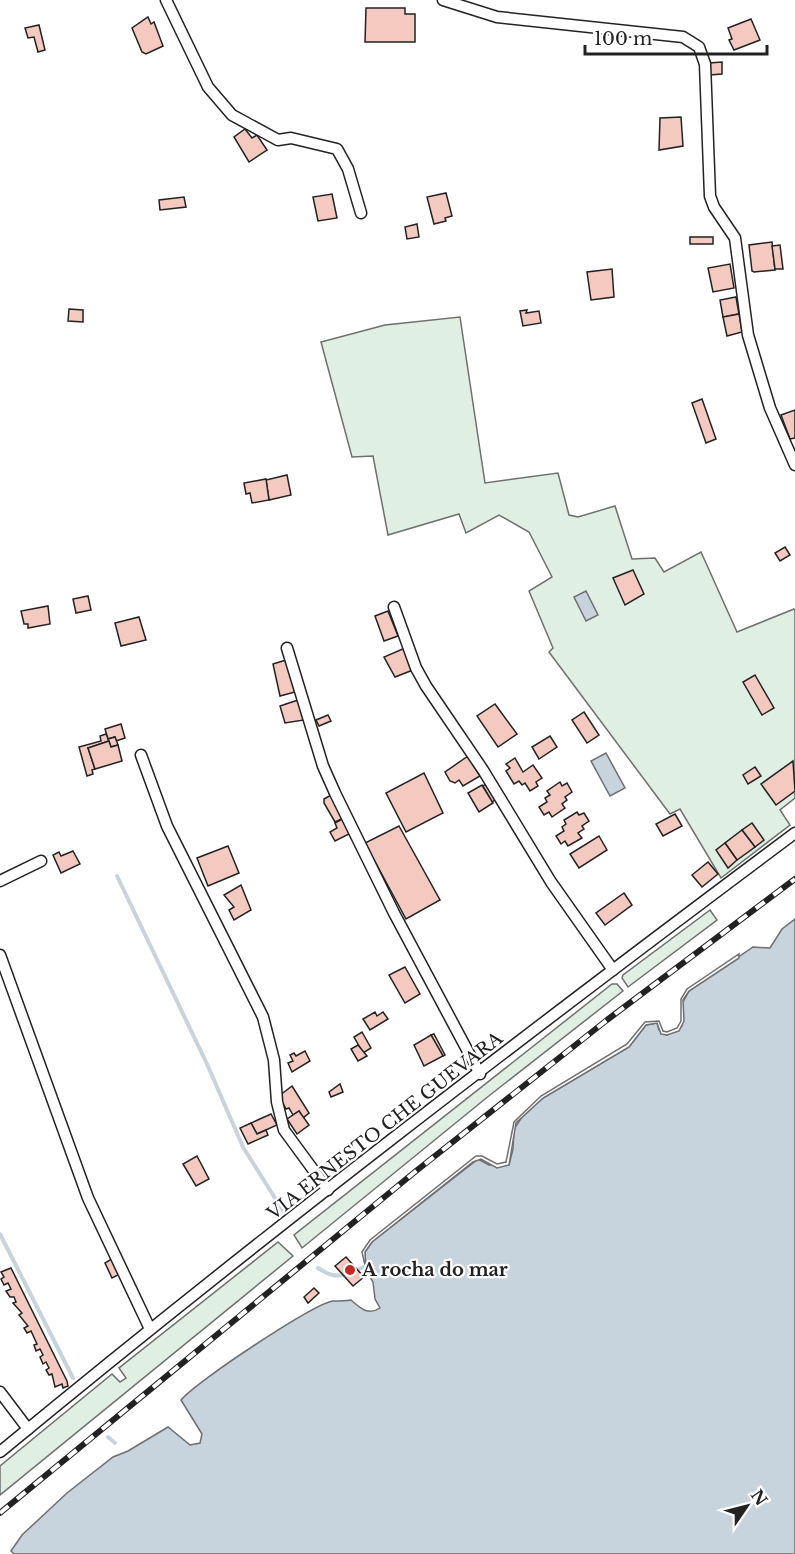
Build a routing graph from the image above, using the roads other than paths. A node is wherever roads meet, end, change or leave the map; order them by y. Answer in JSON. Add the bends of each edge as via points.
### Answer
{"nodes":[{"id":1,"x":166,"y":0,"type":"edge"},
{"id":2,"x":443,"y":0,"type":"edge"},
{"id":3,"x":361,"y":213,"type":"dead end"},
{"id":4,"x":795,"y":465,"type":"edge"},
{"id":5,"x":394,"y":607,"type":"dead end"},
{"id":6,"x":287,"y":648,"type":"dead end"},
{"id":7,"x":141,"y":755,"type":"dead end"},
{"id":8,"x":795,"y":833,"type":"edge"},
{"id":9,"x":41,"y":861,"type":"dead end"},
{"id":10,"x":0,"y":881,"type":"edge"},
{"id":11,"x":0,"y":955,"type":"edge"},
{"id":12,"x":613,"y":970,"type":"junction"},
{"id":13,"x":480,"y":1074,"type":"junction"},
{"id":14,"x":328,"y":1190,"type":"junction"},
{"id":15,"x":150,"y":1329,"type":"junction"},
{"id":16,"x":0,"y":1392,"type":"edge"},
{"id":17,"x":28,"y":1429,"type":"junction"},
{"id":18,"x":0,"y":1452,"type":"edge"}],
"edges":[{"from":1,"to":3,"type":"street","via":[[186,47],[220,104],[251,127],[278,140],[291,138],[337,149]]},
{"from":2,"to":4,"type":"street","via":[[497,17],[683,37],[699,47],[705,64],[710,196],[735,238],[748,335],[770,408]]},
{"from":5,"to":12,"type":"street","via":[[426,686],[551,882]]},
{"from":6,"to":13,"type":"street","via":[[331,784]]},
{"from":7,"to":14,"type":"street","via":[[167,826],[263,1017],[274,1060],[284,1131]]},
{"from":8,"to":12,"type":"street","name":"VIA ERNESTO CHE GUEVARA"},
{"from":9,"to":10,"type":"street"},
{"from":11,"to":15,"type":"street","via":[[88,1198]]},
{"from":12,"to":13,"type":"street","name":"VIA ERNESTO CHE GUEVARA"},
{"from":13,"to":14,"type":"street","name":"VIA ERNESTO CHE GUEVARA"},
{"from":14,"to":15,"type":"street","name":"VIA ERNESTO CHE GUEVARA"},
{"from":15,"to":17,"type":"street","name":"VIA ERNESTO CHE GUEVARA"},
{"from":16,"to":17,"type":"street"},
{"from":17,"to":18,"type":"street","name":"VIA ERNESTO CHE GUEVARA"}]}
